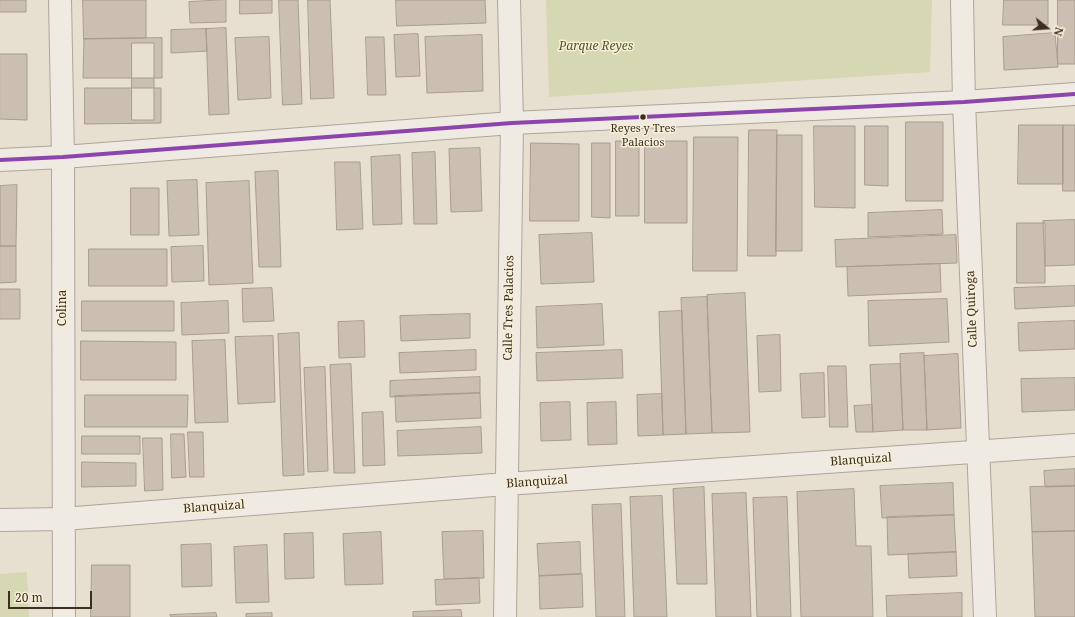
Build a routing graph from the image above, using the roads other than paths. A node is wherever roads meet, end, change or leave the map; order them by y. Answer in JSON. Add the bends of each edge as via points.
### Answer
{"nodes":[{"id":1,"x":60,"y":0,"type":"edge"},
{"id":2,"x":509,"y":0,"type":"edge"},
{"id":3,"x":962,"y":0,"type":"edge"},
{"id":4,"x":1075,"y":94,"type":"edge"},
{"id":5,"x":964,"y":102,"type":"junction"},
{"id":6,"x":512,"y":123,"type":"junction"},
{"id":7,"x":63,"y":157,"type":"junction"},
{"id":8,"x":0,"y":160,"type":"edge"},
{"id":9,"x":1075,"y":445,"type":"edge"},
{"id":10,"x":978,"y":452,"type":"junction"},
{"id":11,"x":506,"y":484,"type":"junction"},
{"id":12,"x":63,"y":519,"type":"junction"},
{"id":13,"x":0,"y":520,"type":"edge"},
{"id":14,"x":64,"y":617,"type":"edge"},
{"id":15,"x":505,"y":617,"type":"edge"},
{"id":16,"x":985,"y":617,"type":"edge"}],
"edges":[{"from":1,"to":7,"type":"street","name":"Colina"},
{"from":2,"to":6,"type":"street","name":"Calle Tres Palacios"},
{"from":3,"to":5,"type":"street","name":"Calle Quiroga"},
{"from":4,"to":5,"type":"street"},
{"from":5,"to":6,"type":"street"},
{"from":5,"to":10,"type":"street","name":"Calle Quiroga"},
{"from":6,"to":7,"type":"street"},
{"from":6,"to":11,"type":"street","name":"Calle Tres Palacios"},
{"from":7,"to":8,"type":"street"},
{"from":7,"to":12,"type":"street","name":"Colina"},
{"from":9,"to":10,"type":"street","name":"Blanquizal"},
{"from":10,"to":11,"type":"street","name":"Blanquizal"},
{"from":10,"to":16,"type":"street","name":"Calle Quiroga"},
{"from":11,"to":12,"type":"street","name":"Blanquizal"},
{"from":11,"to":15,"type":"street","name":"Calle Tres Palacios"},
{"from":12,"to":13,"type":"street","name":"Blanquizal"},
{"from":12,"to":14,"type":"street","name":"Colina"}]}
